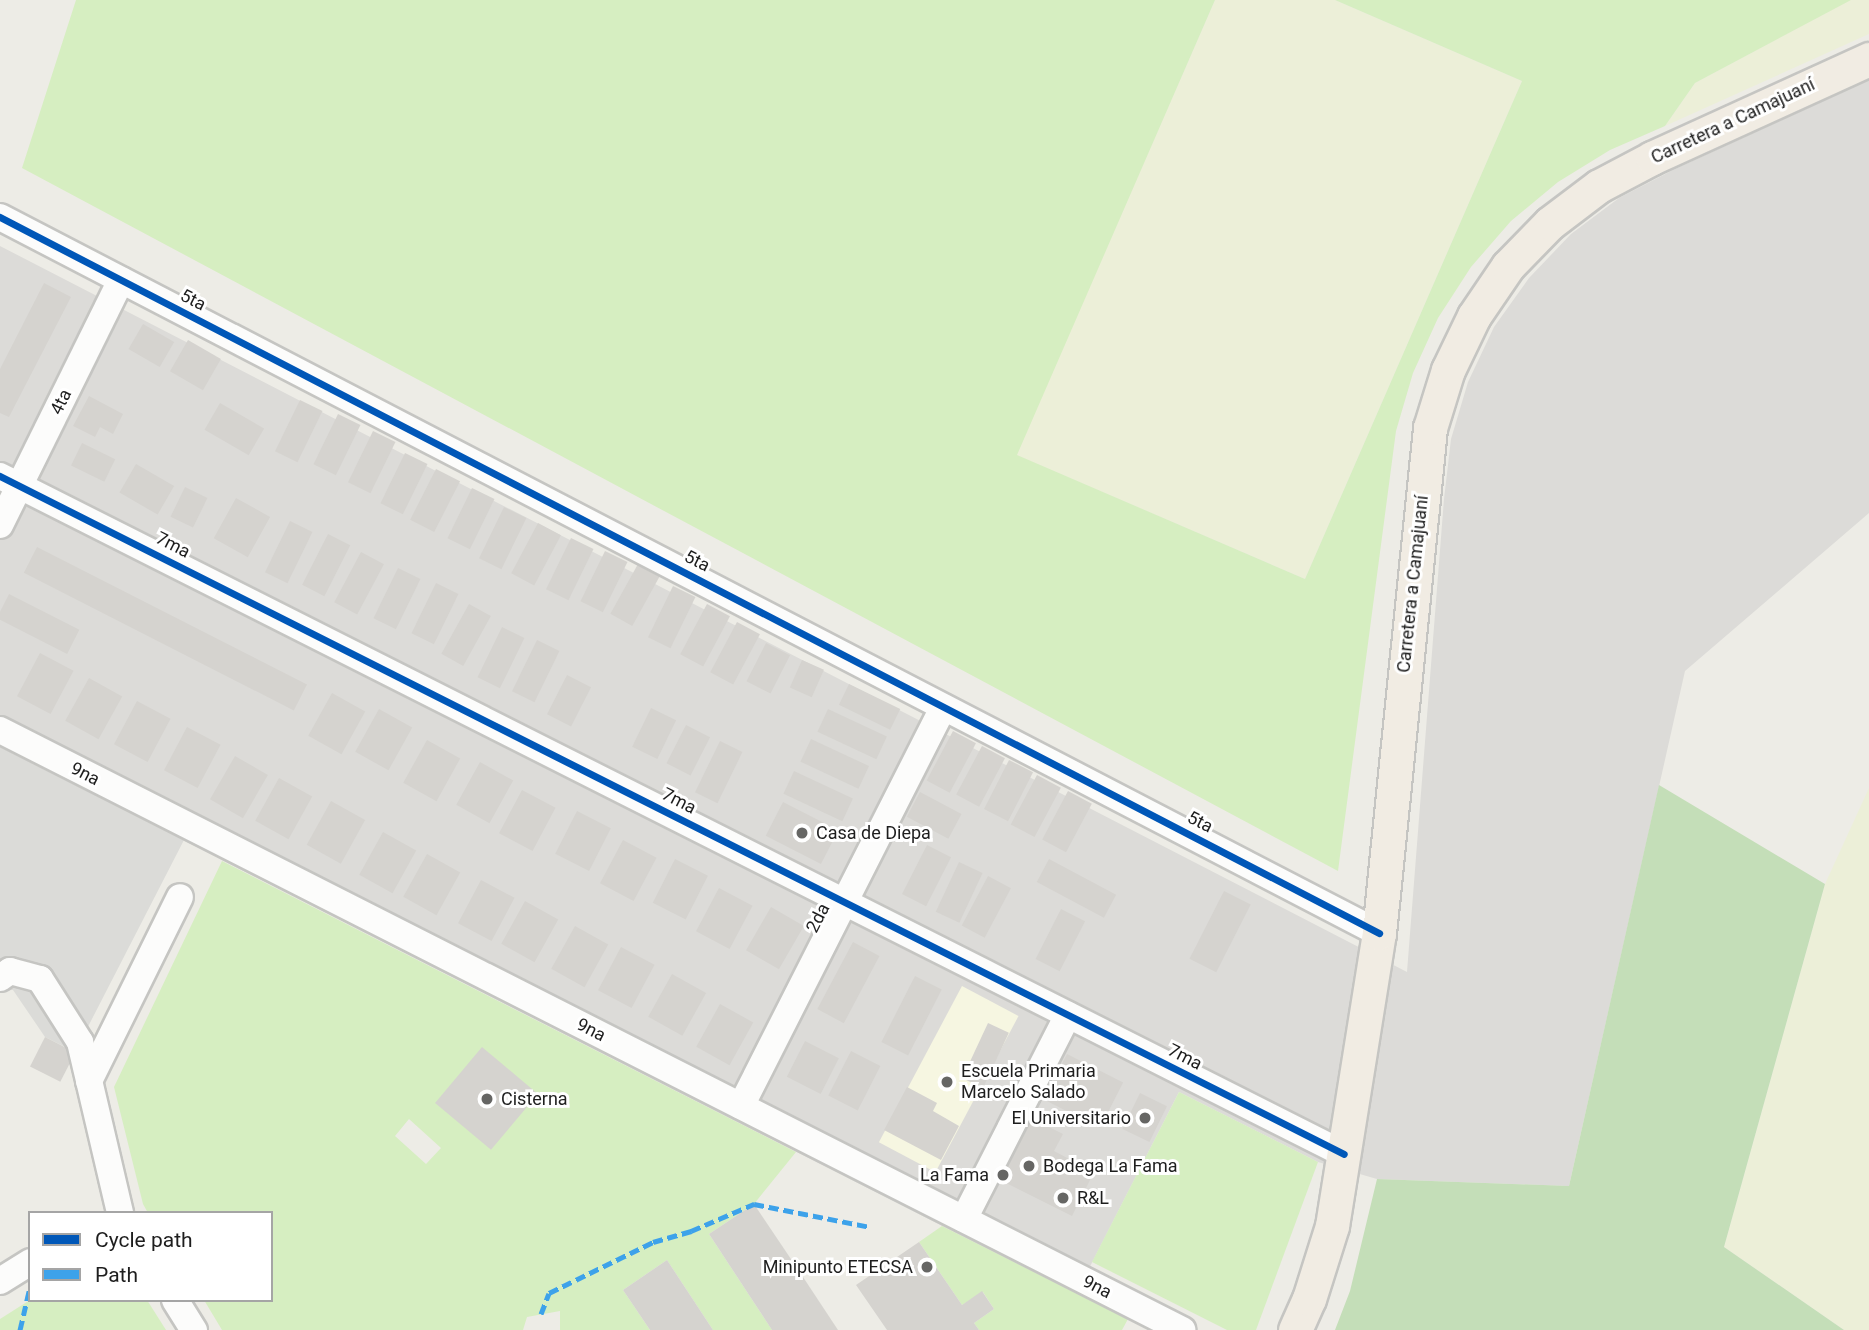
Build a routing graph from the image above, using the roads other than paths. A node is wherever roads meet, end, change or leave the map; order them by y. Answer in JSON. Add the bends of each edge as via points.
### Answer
{"nodes":[{"id":1,"x":1869,"y":60,"type":"edge"},
{"id":2,"x":0,"y":217,"type":"edge"},
{"id":3,"x":121,"y":280,"type":"junction"},
{"id":4,"x":10,"y":481,"type":"edge"},
{"id":5,"x":0,"y":525,"type":"edge"},
{"id":6,"x":943,"y":706,"type":"junction"},
{"id":7,"x":0,"y":730,"type":"edge"},
{"id":8,"x":180,"y":897,"type":"dead end"},
{"id":9,"x":844,"y":902,"type":"junction"},
{"id":10,"x":1379,"y":933,"type":"junction"},
{"id":11,"x":0,"y":978,"type":"edge"},
{"id":12,"x":1068,"y":1015,"type":"junction"},
{"id":13,"x":89,"y":1081,"type":"junction"},
{"id":14,"x":741,"y":1106,"type":"junction"},
{"id":15,"x":1344,"y":1154,"type":"junction"},
{"id":16,"x":120,"y":1211,"type":"edge"},
{"id":17,"x":964,"y":1219,"type":"junction"},
{"id":18,"x":28,"y":1263,"type":"edge"},
{"id":19,"x":0,"y":1281,"type":"edge"},
{"id":20,"x":176,"y":1302,"type":"edge"},
{"id":21,"x":194,"y":1330,"type":"edge"},
{"id":22,"x":1182,"y":1330,"type":"edge"},
{"id":23,"x":1295,"y":1330,"type":"edge"}],
"edges":[{"from":1,"to":10,"type":"main road","name":"Carretera a Camajuaní","via":[[1599,186],[1550,223],[1517,257],[1474,316],[1448,370],[1430,428]]},
{"from":2,"to":3,"type":"street","name":"5ta"},
{"from":3,"to":4,"type":"street","name":"4ta"},
{"from":3,"to":6,"type":"street","name":"5ta"},
{"from":4,"to":5,"type":"street","name":"4ta"},
{"from":4,"to":9,"type":"street","name":"7ma"},
{"from":6,"to":9,"type":"street","name":"2da"},
{"from":6,"to":10,"type":"street","name":"5ta"},
{"from":7,"to":14,"type":"street","name":"9na"},
{"from":8,"to":13,"type":"street"},
{"from":9,"to":12,"type":"street","name":"7ma"},
{"from":9,"to":14,"type":"street","name":"2da"},
{"from":10,"to":15,"type":"main road","name":"Carretera a Camajuaní"},
{"from":11,"to":13,"type":"street","via":[[10,971],[40,979],[80,1042]]},
{"from":12,"to":15,"type":"street","name":"7ma"},
{"from":12,"to":17,"type":"street"},
{"from":13,"to":16,"type":"street"},
{"from":14,"to":17,"type":"street","name":"9na"},
{"from":15,"to":23,"type":"main road","name":"Carretera a Camajuaní","via":[[1332,1227]]},
{"from":17,"to":22,"type":"street","name":"9na"},
{"from":18,"to":19,"type":"street"},
{"from":20,"to":21,"type":"street"}]}
